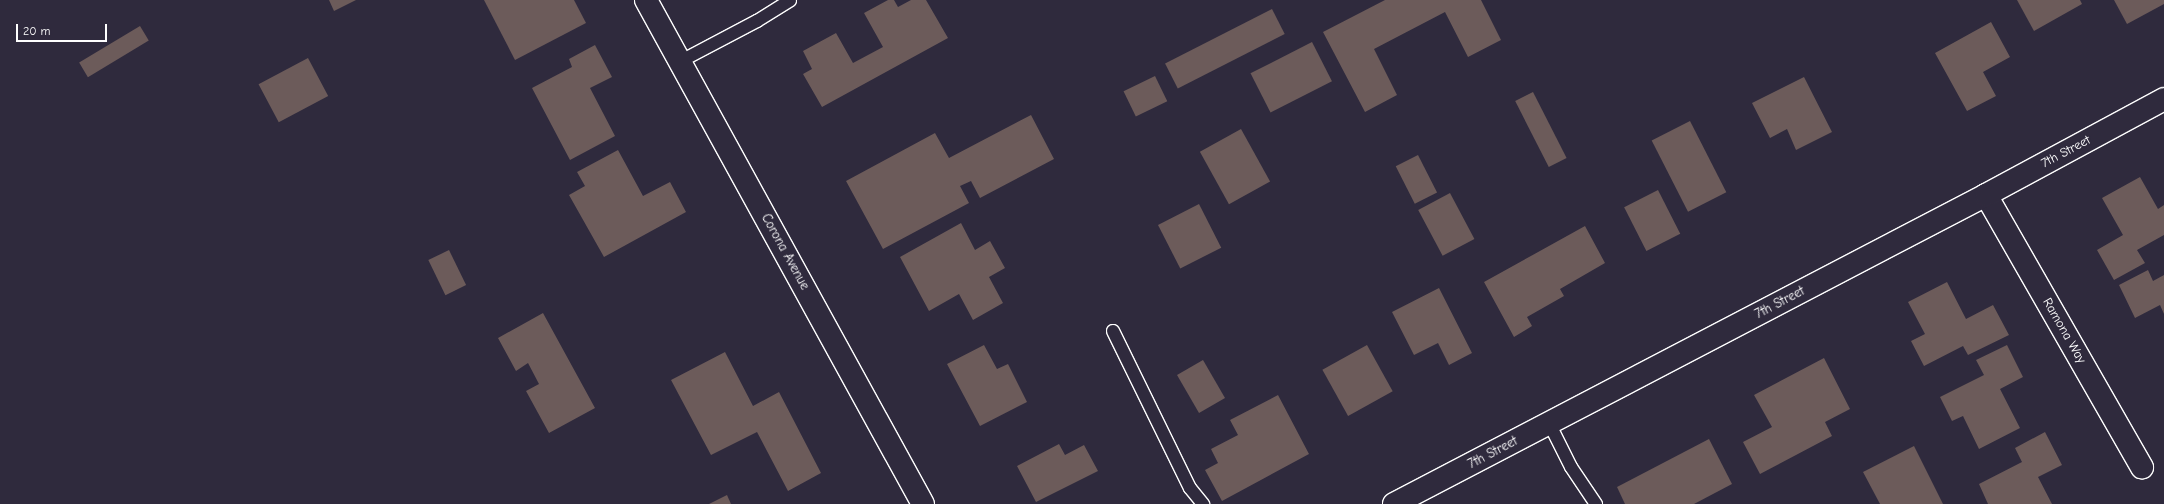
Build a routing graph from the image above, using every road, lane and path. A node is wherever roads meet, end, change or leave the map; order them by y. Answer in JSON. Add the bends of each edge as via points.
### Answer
{"nodes":[{"id":1,"x":646,"y":0,"type":"edge"},
{"id":2,"x":790,"y":0,"type":"edge"},
{"id":3,"x":681,"y":62,"type":"junction"},
{"id":4,"x":2164,"y":99,"type":"edge"},
{"id":5,"x":1986,"y":195,"type":"junction"},
{"id":6,"x":1113,"y":332,"type":"dead end"},
{"id":7,"x":1549,"y":423,"type":"junction"},
{"id":8,"x":2142,"y":467,"type":"dead end"},
{"id":9,"x":923,"y":504,"type":"edge"},
{"id":10,"x":1203,"y":504,"type":"edge"},
{"id":11,"x":1394,"y":504,"type":"edge"},
{"id":12,"x":1596,"y":504,"type":"edge"}],
"edges":[{"from":1,"to":3,"type":"street","name":"Corona Avenue"},
{"from":2,"to":3,"type":"lane"},
{"from":3,"to":9,"type":"street","name":"Corona Avenue"},
{"from":4,"to":5,"type":"street","name":"7th Street"},
{"from":5,"to":7,"type":"street","name":"7th Street"},
{"from":5,"to":8,"type":"street","name":"Ramona Way"},
{"from":6,"to":10,"type":"lane","via":[[1190,488]]},
{"from":7,"to":11,"type":"street","name":"7th Street"},
{"from":7,"to":12,"type":"lane","via":[[1571,467]]}]}
